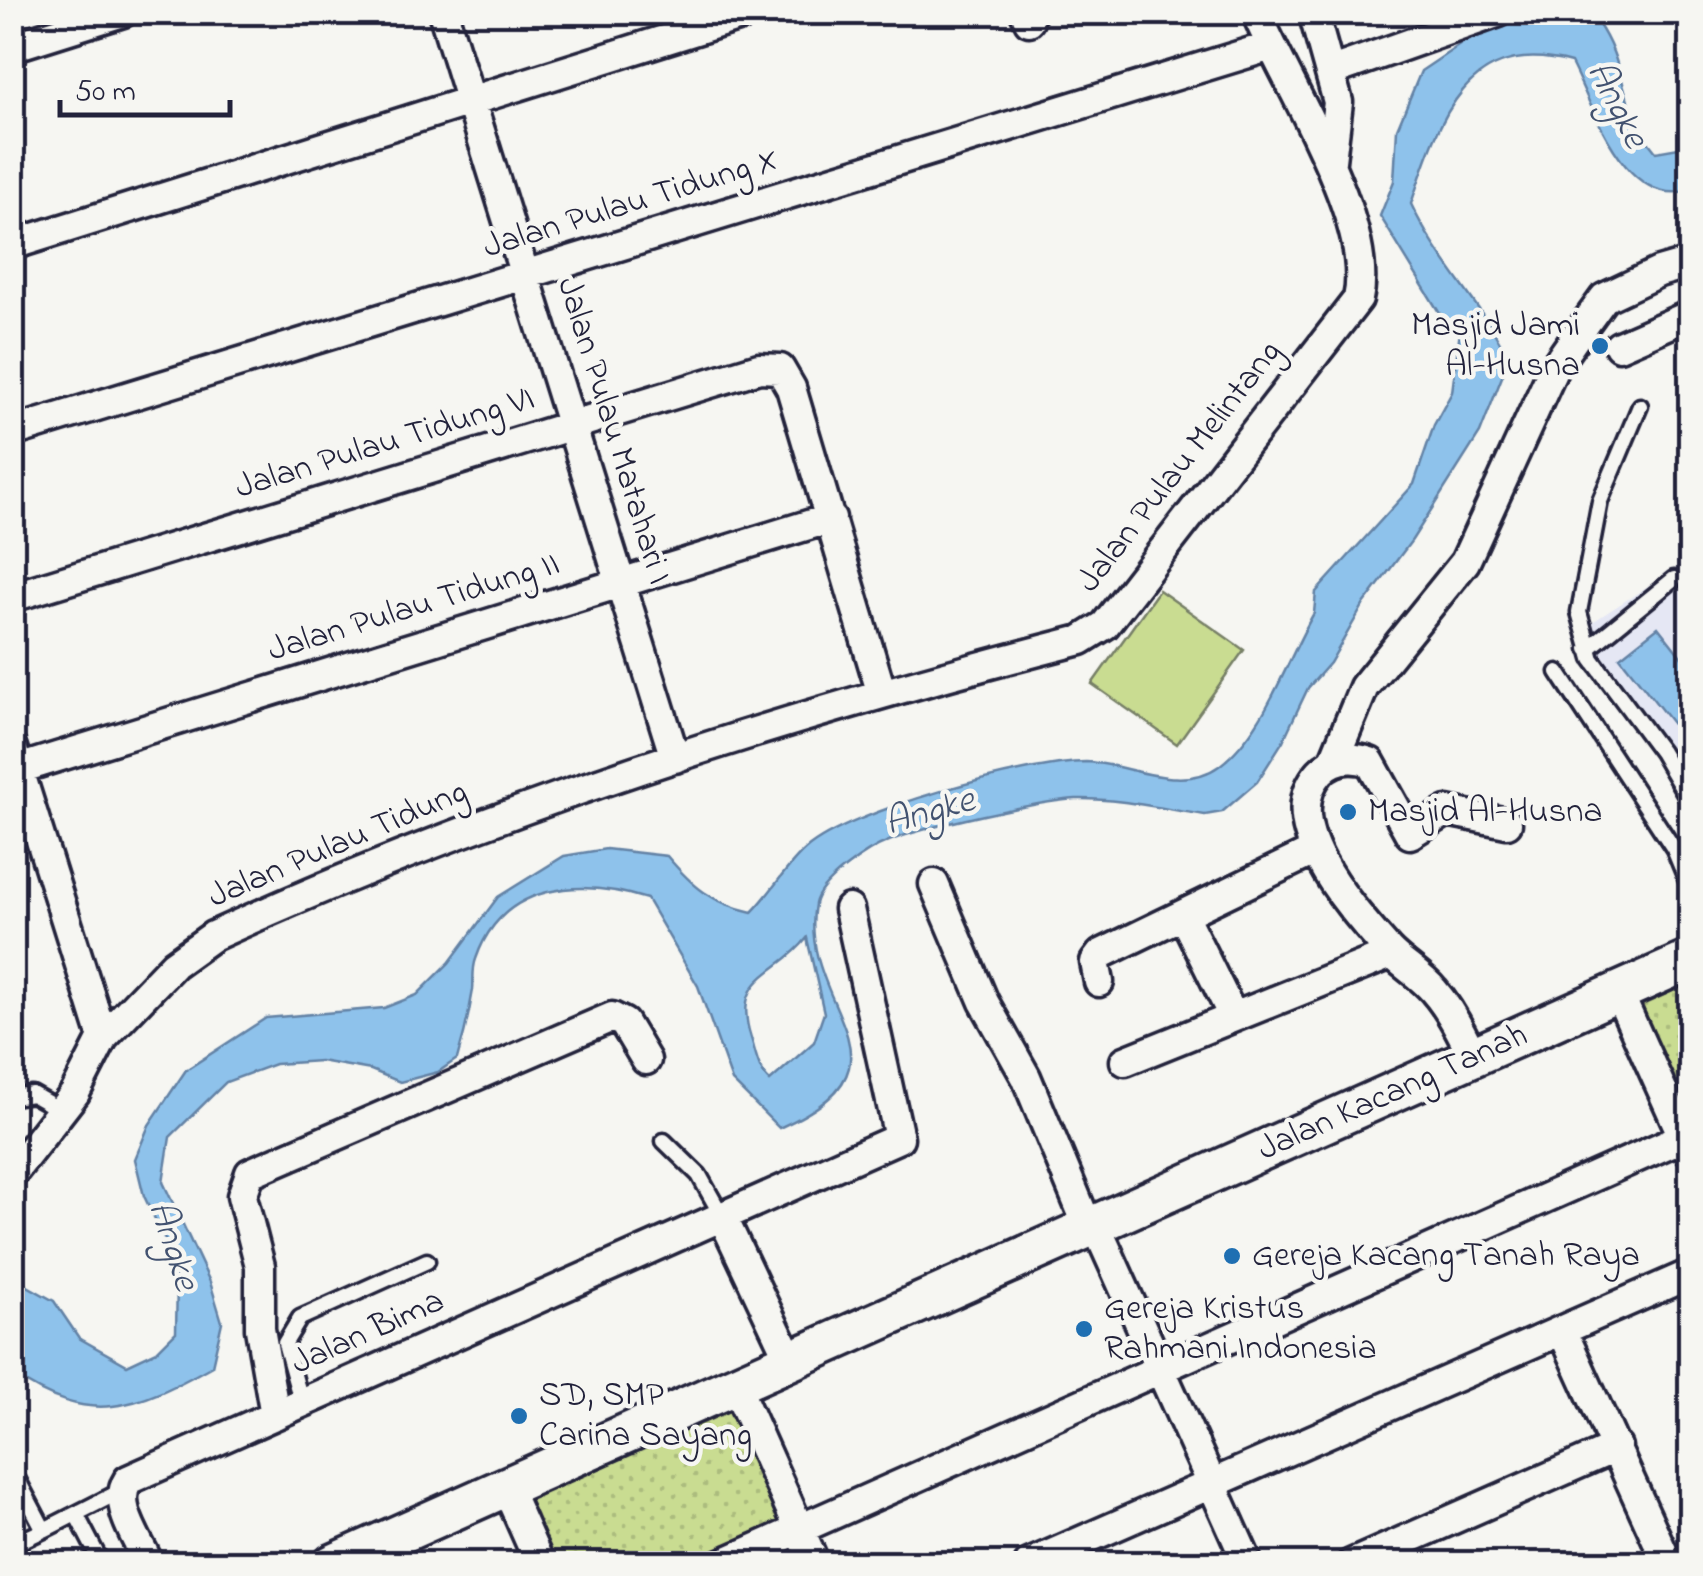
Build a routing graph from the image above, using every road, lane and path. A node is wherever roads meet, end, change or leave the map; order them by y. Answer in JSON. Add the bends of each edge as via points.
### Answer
{"nodes":[{"id":1,"x":123,"y":12,"type":"edge"},
{"id":2,"x":443,"y":12,"type":"edge"},
{"id":3,"x":752,"y":12,"type":"edge"},
{"id":4,"x":1256,"y":12,"type":"edge"},
{"id":5,"x":1313,"y":12,"type":"edge"},
{"id":6,"x":1498,"y":12,"type":"edge"},
{"id":7,"x":1270,"y":46,"type":"junction"},
{"id":8,"x":12,"y":47,"type":"edge"},
{"id":9,"x":1332,"y":71,"type":"junction"},
{"id":10,"x":470,"y":101,"type":"junction"},
{"id":11,"x":1338,"y":102,"type":"junction"},
{"id":12,"x":1306,"y":112,"type":"junction"},
{"id":13,"x":1330,"y":163,"type":"junction"},
{"id":14,"x":12,"y":245,"type":"edge"},
{"id":15,"x":1690,"y":263,"type":"edge"},
{"id":16,"x":524,"y":275,"type":"junction"},
{"id":17,"x":1690,"y":316,"type":"edge"},
{"id":18,"x":1619,"y":346,"type":"dead end"},
{"id":19,"x":1640,"y":406,"type":"dead end"},
{"id":20,"x":572,"y":426,"type":"junction"},
{"id":21,"x":12,"y":432,"type":"edge"},
{"id":22,"x":832,"y":518,"type":"junction"},
{"id":23,"x":1674,"y":579,"type":"dead end"},
{"id":24,"x":621,"y":583,"type":"junction"},
{"id":25,"x":12,"y":598,"type":"edge"},
{"id":26,"x":1588,"y":649,"type":"junction"},
{"id":27,"x":1558,"y":672,"type":"dead end"},
{"id":28,"x":880,"y":691,"type":"junction"},
{"id":29,"x":675,"y":758,"type":"junction"},
{"id":30,"x":1333,"y":762,"type":"junction"},
{"id":31,"x":15,"y":763,"type":"edge"},
{"id":32,"x":1690,"y":802,"type":"edge"},
{"id":33,"x":1506,"y":823,"type":"dead end"},
{"id":34,"x":1312,"y":852,"type":"junction"},
{"id":35,"x":934,"y":884,"type":"dead end"},
{"id":36,"x":1690,"y":888,"type":"edge"},
{"id":37,"x":849,"y":909,"type":"dead end"},
{"id":38,"x":1183,"y":915,"type":"junction"},
{"id":39,"x":1391,"y":954,"type":"junction"},
{"id":40,"x":1690,"y":960,"type":"edge"},
{"id":41,"x":1099,"y":982,"type":"dead end"},
{"id":42,"x":1618,"y":992,"type":"junction"},
{"id":43,"x":1233,"y":1016,"type":"junction"},
{"id":44,"x":103,"y":1038,"type":"junction"},
{"id":45,"x":1473,"y":1057,"type":"junction"},
{"id":46,"x":646,"y":1060,"type":"dead end"},
{"id":47,"x":1125,"y":1061,"type":"dead end"},
{"id":48,"x":12,"y":1097,"type":"edge"},
{"id":49,"x":63,"y":1112,"type":"junction"},
{"id":50,"x":664,"y":1142,"type":"dead end"},
{"id":51,"x":1687,"y":1145,"type":"edge"},
{"id":52,"x":12,"y":1174,"type":"edge"},
{"id":53,"x":723,"y":1218,"type":"junction"},
{"id":54,"x":1092,"y":1228,"type":"junction"},
{"id":55,"x":427,"y":1262,"type":"dead end"},
{"id":56,"x":1690,"y":1274,"type":"edge"},
{"id":57,"x":1562,"y":1330,"type":"junction"},
{"id":58,"x":790,"y":1360,"type":"junction"},
{"id":59,"x":1160,"y":1369,"type":"junction"},
{"id":60,"x":735,"y":1384,"type":"junction"},
{"id":61,"x":302,"y":1404,"type":"junction"},
{"id":62,"x":275,"y":1415,"type":"junction"},
{"id":63,"x":1617,"y":1447,"type":"junction"},
{"id":64,"x":12,"y":1469,"type":"edge"},
{"id":65,"x":1212,"y":1484,"type":"junction"},
{"id":66,"x":506,"y":1488,"type":"junction"},
{"id":67,"x":121,"y":1491,"type":"junction"},
{"id":68,"x":76,"y":1514,"type":"junction"},
{"id":69,"x":800,"y":1528,"type":"junction"},
{"id":70,"x":44,"y":1530,"type":"junction"},
{"id":71,"x":12,"y":1545,"type":"edge"},
{"id":72,"x":102,"y":1564,"type":"edge"},
{"id":73,"x":149,"y":1564,"type":"edge"},
{"id":74,"x":333,"y":1564,"type":"edge"},
{"id":75,"x":540,"y":1564,"type":"edge"},
{"id":76,"x":721,"y":1564,"type":"edge"},
{"id":77,"x":815,"y":1564,"type":"edge"},
{"id":78,"x":1029,"y":1564,"type":"edge"},
{"id":79,"x":1248,"y":1564,"type":"edge"},
{"id":80,"x":1352,"y":1564,"type":"edge"},
{"id":81,"x":1668,"y":1564,"type":"edge"}],
"edges":[{"from":1,"to":8,"type":"street"},
{"from":2,"to":10,"type":"street","name":"Jalan Pulau Matahari I"},
{"from":3,"to":10,"type":"street"},
{"from":4,"to":7,"type":"street","name":"Jalan Pulau Melintang"},
{"from":5,"to":9,"type":"street"},
{"from":6,"to":9,"type":"street"},
{"from":7,"to":12,"type":"street","name":"Jalan Pulau Melintang"},
{"from":7,"to":16,"type":"street","name":"Jalan Pulau Tidung X"},
{"from":9,"to":11,"type":"street"},
{"from":10,"to":14,"type":"street"},
{"from":10,"to":16,"type":"street","name":"Jalan Pulau Matahari I"},
{"from":11,"to":12,"type":"street","via":[[1324,113]]},
{"from":11,"to":13,"type":"street"},
{"from":12,"to":13,"type":"street","name":"Jalan Pulau Melintang"},
{"from":13,"to":28,"type":"street","name":"Jalan Pulau Melintang","via":[[1361,262],[1358,299],[1106,625],[1080,640]]},
{"from":15,"to":30,"type":"street","via":[[1604,298],[1592,314],[1554,368],[1465,562],[1364,687]]},
{"from":16,"to":20,"type":"street","name":"Jalan Pulau Matahari I"},
{"from":16,"to":21,"type":"street","name":"Jalan Pulau Tidung X"},
{"from":17,"to":18,"type":"street"},
{"from":19,"to":26,"type":"lane","via":[[1600,501],[1590,547],[1580,612]]},
{"from":20,"to":22,"type":"street","name":"Jalan Pulau Tidung VI","via":[[759,368],[780,369],[792,388]]},
{"from":20,"to":24,"type":"street","name":"Jalan Pulau Matahari I"},
{"from":20,"to":25,"type":"street","name":"Jalan Pulau Tidung VI"},
{"from":22,"to":24,"type":"street","name":"Jalan Pulau Tidung II"},
{"from":22,"to":28,"type":"street"},
{"from":23,"to":26,"type":"lane"},
{"from":24,"to":29,"type":"street","name":"Jalan Pulau Matahari I"},
{"from":24,"to":31,"type":"street","name":"Jalan Pulau Tidung II"},
{"from":26,"to":32,"type":"lane"},
{"from":27,"to":36,"type":"lane","via":[[1674,849]]},
{"from":28,"to":29,"type":"street","name":"Jalan Pulau Melintang"},
{"from":29,"to":44,"type":"street","name":"Jalan Pulau Tidung","via":[[406,855],[213,936],[174,964]]},
{"from":30,"to":33,"type":"street","via":[[1370,762],[1410,834],[1447,810]]},
{"from":30,"to":34,"type":"street","via":[[1316,777],[1306,810]]},
{"from":31,"to":44,"type":"street"},
{"from":34,"to":38,"type":"street"},
{"from":34,"to":39,"type":"street"},
{"from":35,"to":54,"type":"street"},
{"from":37,"to":53,"type":"street","name":"Jalan Bima","via":[[900,1138]]},
{"from":38,"to":41,"type":"street","via":[[1096,958]]},
{"from":38,"to":43,"type":"street"},
{"from":39,"to":43,"type":"street"},
{"from":39,"to":45,"type":"street","via":[[1436,993]]},
{"from":40,"to":42,"type":"street","name":"Jalan Kacang Tanah"},
{"from":42,"to":45,"type":"street","name":"Jalan Kacang Tanah"},
{"from":42,"to":51,"type":"street"},
{"from":43,"to":47,"type":"street"},
{"from":44,"to":49,"type":"street","name":"Jalan Pulau Tidung"},
{"from":45,"to":54,"type":"street","name":"Jalan Kacang Tanah"},
{"from":46,"to":62,"type":"street","via":[[624,1023],[612,1016],[250,1173],[242,1196],[260,1266],[260,1329]]},
{"from":48,"to":49,"type":"lane","via":[[32,1094]]},
{"from":49,"to":52,"type":"street","name":"Jalan Pulau Tidung"},
{"from":50,"to":53,"type":"lane","via":[[700,1175]]},
{"from":51,"to":59,"type":"street"},
{"from":53,"to":58,"type":"street"},
{"from":53,"to":61,"type":"street","name":"Jalan Bima"},
{"from":54,"to":58,"type":"street","name":"Jalan Kacang Tanah"},
{"from":54,"to":59,"type":"street"},
{"from":55,"to":61,"type":"lane","via":[[300,1318],[285,1344]]},
{"from":56,"to":57,"type":"street"},
{"from":57,"to":63,"type":"street"},
{"from":57,"to":65,"type":"street"},
{"from":58,"to":60,"type":"street","name":"Jalan Kacang Tanah"},
{"from":59,"to":65,"type":"street"},
{"from":59,"to":69,"type":"street"},
{"from":60,"to":66,"type":"street","name":"Jalan Kacang Tanah"},
{"from":60,"to":69,"type":"street"},
{"from":61,"to":62,"type":"street","name":"Jalan Bima"},
{"from":62,"to":67,"type":"street","name":"Jalan Bima","via":[[128,1480]]},
{"from":63,"to":80,"type":"street"},
{"from":63,"to":81,"type":"street"},
{"from":64,"to":70,"type":"lane"},
{"from":65,"to":78,"type":"street"},
{"from":65,"to":79,"type":"street"},
{"from":66,"to":74,"type":"street","name":"Jalan Kacang Tanah"},
{"from":66,"to":75,"type":"street"},
{"from":67,"to":68,"type":"lane"},
{"from":67,"to":73,"type":"street"},
{"from":68,"to":70,"type":"lane"},
{"from":68,"to":72,"type":"lane"},
{"from":69,"to":76,"type":"street"},
{"from":69,"to":77,"type":"street"},
{"from":70,"to":71,"type":"lane"}]}
